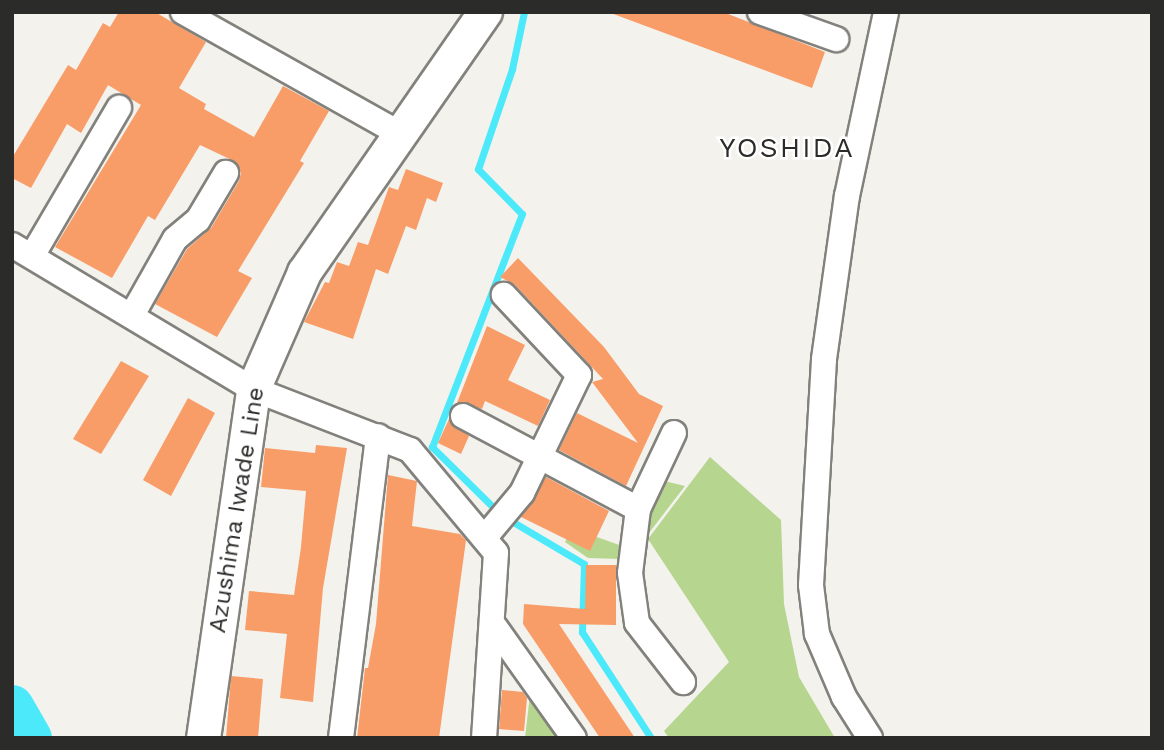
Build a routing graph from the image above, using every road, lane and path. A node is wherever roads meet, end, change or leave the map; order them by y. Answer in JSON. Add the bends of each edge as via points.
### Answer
{"nodes":[{"id":1,"x":183,"y":12,"type":"edge"},
{"id":2,"x":485,"y":12,"type":"edge"},
{"id":3,"x":760,"y":12,"type":"edge"},
{"id":4,"x":886,"y":12,"type":"edge"},
{"id":5,"x":791,"y":17,"type":"edge"},
{"id":6,"x":836,"y":39,"type":"dead end"},
{"id":7,"x":119,"y":108,"type":"dead end"},
{"id":8,"x":400,"y":135,"type":"junction"},
{"id":9,"x":226,"y":173,"type":"dead end"},
{"id":10,"x":22,"y":251,"type":"edge"},
{"id":11,"x":504,"y":295,"type":"dead end"},
{"id":12,"x":132,"y":315,"type":"junction"},
{"id":13,"x":253,"y":389,"type":"junction"},
{"id":14,"x":463,"y":416,"type":"dead end"},
{"id":15,"x":674,"y":433,"type":"dead end"},
{"id":16,"x":378,"y":436,"type":"junction"},
{"id":17,"x":539,"y":456,"type":"junction"},
{"id":18,"x":638,"y":509,"type":"junction"},
{"id":19,"x":498,"y":522,"type":"junction"},
{"id":20,"x":495,"y":627,"type":"junction"},
{"id":21,"x":683,"y":682,"type":"dead end"},
{"id":22,"x":203,"y":738,"type":"edge"},
{"id":23,"x":341,"y":738,"type":"edge"},
{"id":24,"x":484,"y":738,"type":"edge"},
{"id":25,"x":574,"y":738,"type":"edge"},
{"id":26,"x":870,"y":738,"type":"edge"}],
"edges":[{"from":1,"to":8,"type":"street"},
{"from":2,"to":8,"type":"main road","name":"Azushima Iwade Line"},
{"from":3,"to":5,"type":"street"},
{"from":4,"to":26,"type":"street","via":[[847,196],[824,359],[811,586],[817,634],[844,697]]},
{"from":5,"to":6,"type":"street"},
{"from":7,"to":10,"type":"street"},
{"from":8,"to":13,"type":"main road","name":"Azushima Iwade Line","via":[[304,272]]},
{"from":9,"to":12,"type":"street","via":[[198,220],[175,239]]},
{"from":10,"to":12,"type":"street"},
{"from":11,"to":17,"type":"street","via":[[579,375]]},
{"from":12,"to":13,"type":"street"},
{"from":13,"to":16,"type":"street"},
{"from":13,"to":22,"type":"main road","name":"Azushima Iwade Line"},
{"from":14,"to":17,"type":"street"},
{"from":15,"to":18,"type":"street"},
{"from":16,"to":19,"type":"street","via":[[410,450]]},
{"from":16,"to":23,"type":"street"},
{"from":17,"to":18,"type":"street"},
{"from":17,"to":19,"type":"street"},
{"from":18,"to":21,"type":"street","via":[[630,573],[637,624]]},
{"from":19,"to":20,"type":"street"},
{"from":20,"to":24,"type":"street"},
{"from":20,"to":25,"type":"street"}]}
